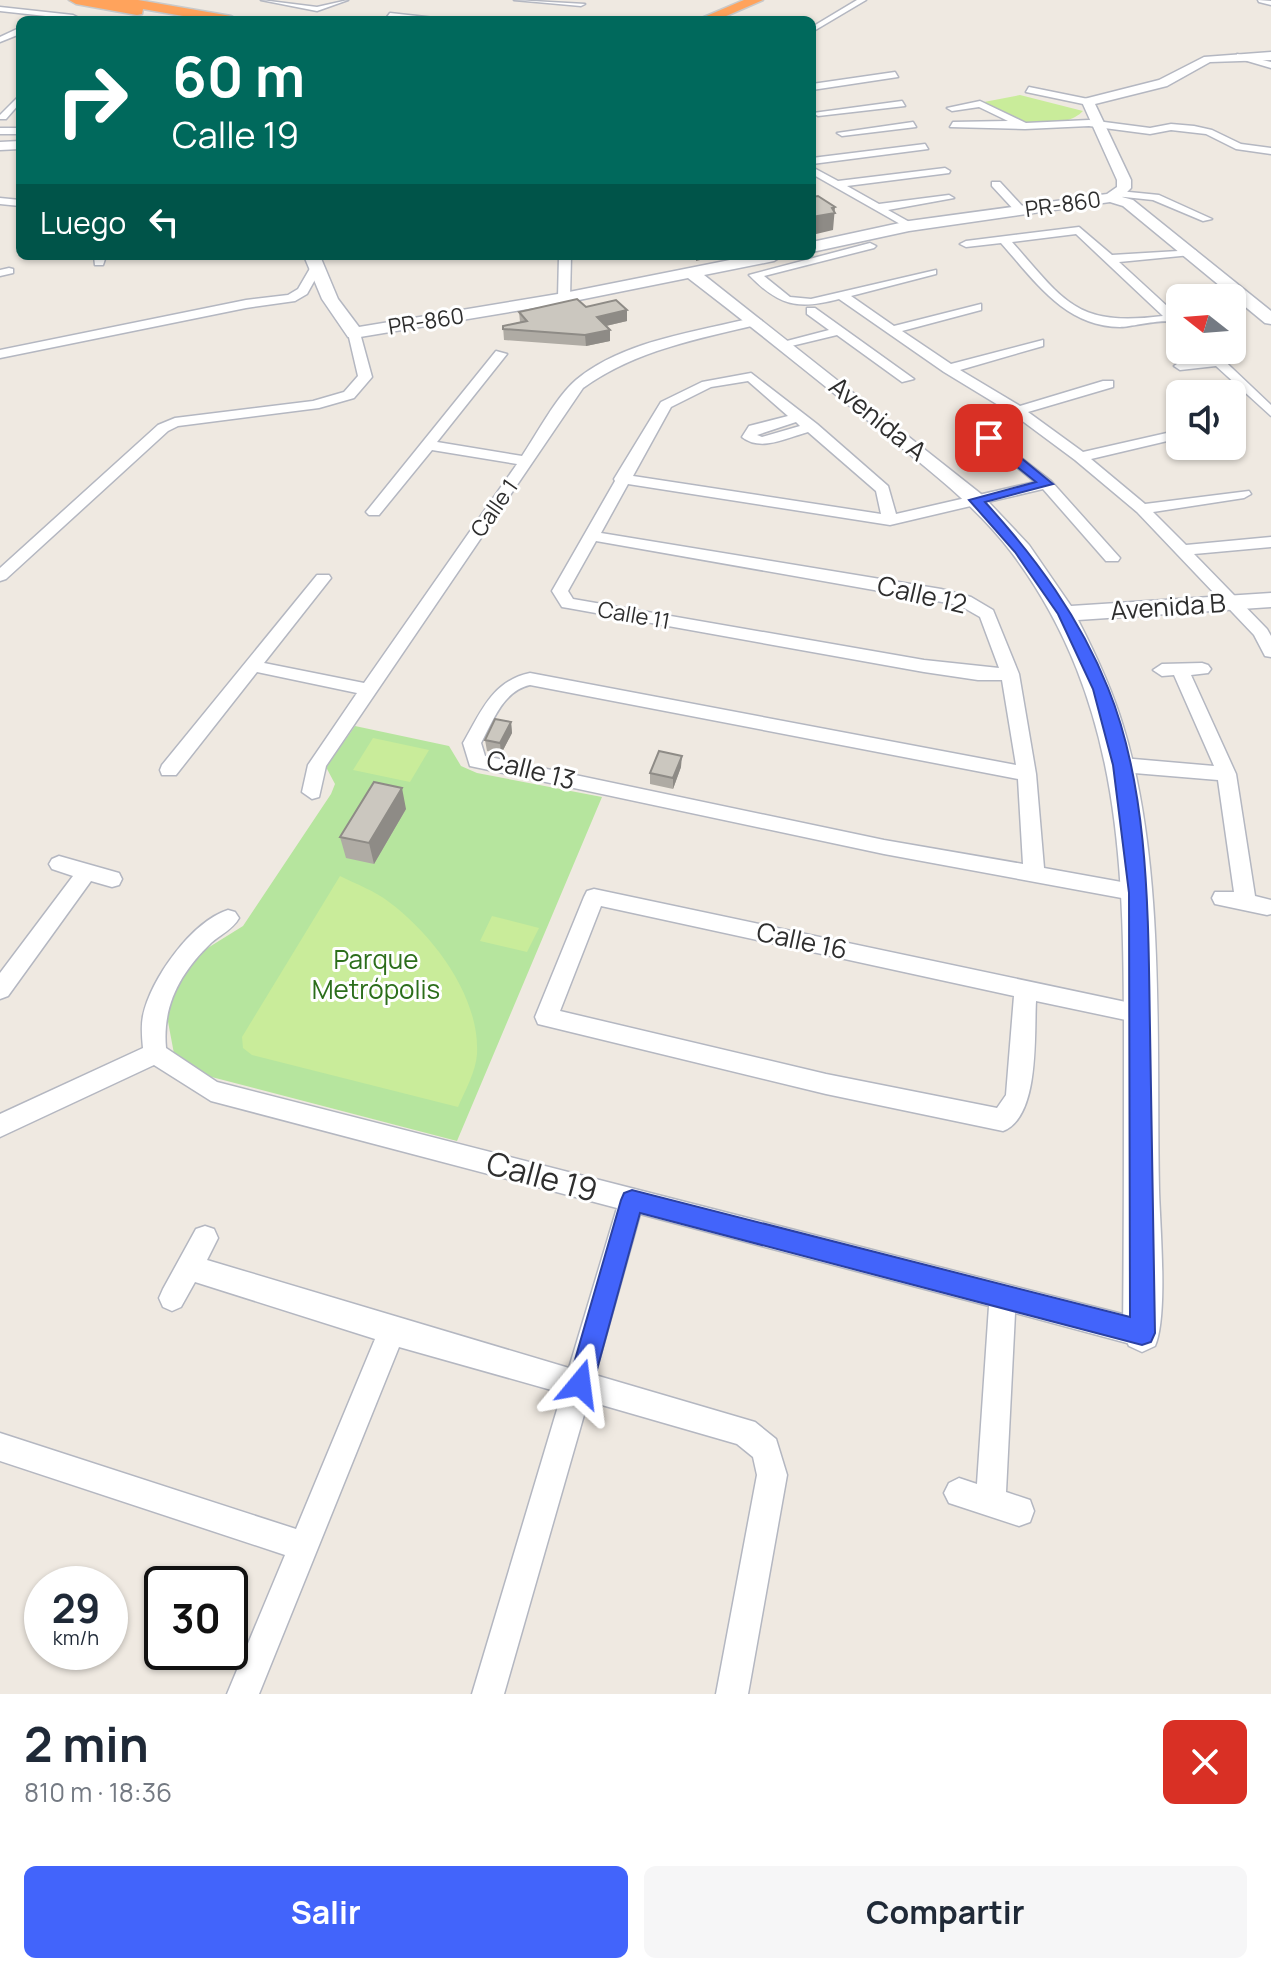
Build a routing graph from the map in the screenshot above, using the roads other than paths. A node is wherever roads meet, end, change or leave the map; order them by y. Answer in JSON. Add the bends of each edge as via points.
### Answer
{"nodes":[{"id":1,"x":76,"y":0,"type":"edge"},
{"id":2,"x":114,"y":0,"type":"edge"},
{"id":3,"x":344,"y":0,"type":"edge"},
{"id":4,"x":518,"y":0,"type":"edge"},
{"id":5,"x":862,"y":0,"type":"edge"},
{"id":6,"x":1262,"y":0,"type":"edge"},
{"id":7,"x":269,"y":1,"type":"edge"},
{"id":8,"x":759,"y":1,"type":"edge"},
{"id":9,"x":583,"y":2,"type":"edge"},
{"id":10,"x":1271,"y":3,"type":"edge"},
{"id":11,"x":258,"y":8,"type":"dead end"},
{"id":12,"x":0,"y":9,"type":"edge"},
{"id":13,"x":13,"y":11,"type":"junction"},
{"id":14,"x":571,"y":12,"type":"dead end"},
{"id":15,"x":734,"y":14,"type":"edge"},
{"id":16,"x":54,"y":15,"type":"joint"},
{"id":17,"x":390,"y":15,"type":"dead end"},
{"id":18,"x":0,"y":16,"type":"edge"},
{"id":19,"x":64,"y":16,"type":"edge"},
{"id":20,"x":170,"y":16,"type":"edge"},
{"id":21,"x":208,"y":16,"type":"edge"},
{"id":22,"x":399,"y":16,"type":"edge"},
{"id":23,"x":816,"y":28,"type":"edge"},
{"id":24,"x":1271,"y":61,"type":"edge"},
{"id":25,"x":895,"y":75,"type":"dead end"},
{"id":26,"x":816,"y":86,"type":"edge"},
{"id":27,"x":1029,"y":90,"type":"dead end"},
{"id":28,"x":1088,"y":102,"type":"junction"},
{"id":29,"x":902,"y":104,"type":"dead end"},
{"id":30,"x":16,"y":107,"type":"edge"},
{"id":31,"x":952,"y":108,"type":"dead end"},
{"id":32,"x":816,"y":111,"type":"edge"},
{"id":33,"x":816,"y":112,"type":"edge"},
{"id":34,"x":3,"y":117,"type":"dead end"},
{"id":35,"x":1182,"y":117,"type":"dead end"},
{"id":36,"x":1017,"y":124,"type":"junction"},
{"id":37,"x":913,"y":125,"type":"dead end"},
{"id":38,"x":953,"y":125,"type":"dead end"},
{"id":39,"x":1100,"y":125,"type":"junction"},
{"id":40,"x":1160,"y":129,"type":"junction"},
{"id":41,"x":0,"y":131,"type":"edge"},
{"id":42,"x":842,"y":133,"type":"junction"},
{"id":43,"x":12,"y":144,"type":"edge"},
{"id":44,"x":925,"y":147,"type":"dead end"},
{"id":45,"x":1271,"y":151,"type":"edge"},
{"id":46,"x":868,"y":153,"type":"junction"},
{"id":47,"x":816,"y":166,"type":"edge"},
{"id":48,"x":816,"y":169,"type":"edge"},
{"id":49,"x":945,"y":171,"type":"dead end"},
{"id":50,"x":837,"y":184,"type":"junction"},
{"id":51,"x":996,"y":184,"type":"dead end"},
{"id":52,"x":1115,"y":196,"type":"junction"},
{"id":53,"x":949,"y":198,"type":"dead end"},
{"id":54,"x":877,"y":208,"type":"junction"},
{"id":55,"x":1020,"y":210,"type":"junction"},
{"id":56,"x":1207,"y":219,"type":"dead end"},
{"id":57,"x":909,"y":226,"type":"junction"},
{"id":58,"x":1004,"y":239,"type":"junction"},
{"id":59,"x":966,"y":244,"type":"dead end"},
{"id":60,"x":816,"y":246,"type":"edge"},
{"id":61,"x":870,"y":246,"type":"dead end"},
{"id":62,"x":1191,"y":252,"type":"junction"},
{"id":63,"x":1109,"y":259,"type":"junction"},
{"id":64,"x":565,"y":260,"type":"edge"},
{"id":65,"x":756,"y":260,"type":"edge"},
{"id":66,"x":814,"y":260,"type":"edge"},
{"id":67,"x":816,"y":260,"type":"edge"},
{"id":68,"x":314,"y":261,"type":"edge"},
{"id":69,"x":932,"y":272,"type":"dead end"},
{"id":70,"x":693,"y":274,"type":"junction"},
{"id":71,"x":841,"y":295,"type":"junction"},
{"id":72,"x":564,"y":298,"type":"junction"},
{"id":73,"x":977,"y":307,"type":"dead end"},
{"id":74,"x":811,"y":311,"type":"dead end"},
{"id":75,"x":1166,"y":313,"type":"edge"},
{"id":76,"x":1271,"y":319,"type":"edge"},
{"id":77,"x":756,"y":321,"type":"junction"},
{"id":78,"x":1166,"y":322,"type":"edge"},
{"id":79,"x":892,"y":330,"type":"junction"},
{"id":80,"x":839,"y":331,"type":"junction"},
{"id":81,"x":354,"y":333,"type":"junction"},
{"id":82,"x":1039,"y":343,"type":"dead end"},
{"id":83,"x":787,"y":345,"type":"junction"},
{"id":84,"x":0,"y":354,"type":"edge"},
{"id":85,"x":501,"y":354,"type":"dead end"},
{"id":86,"x":1200,"y":364,"type":"edge"},
{"id":87,"x":1221,"y":364,"type":"edge"},
{"id":88,"x":1180,"y":366,"type":"dead end"},
{"id":89,"x":949,"y":369,"type":"junction"},
{"id":90,"x":923,"y":374,"type":"dead end"},
{"id":91,"x":907,"y":379,"type":"junction"},
{"id":92,"x":890,"y":383,"type":"dead end"},
{"id":93,"x":1108,"y":384,"type":"dead end"},
{"id":94,"x":1018,"y":411,"type":"junction"},
{"id":95,"x":1271,"y":412,"type":"edge"},
{"id":96,"x":799,"y":417,"type":"junction"},
{"id":97,"x":812,"y":427,"type":"junction"},
{"id":98,"x":952,"y":428,"type":"dead end"},
{"id":99,"x":1166,"y":437,"type":"edge"},
{"id":100,"x":429,"y":445,"type":"junction"},
{"id":101,"x":1080,"y":457,"type":"junction"},
{"id":102,"x":526,"y":461,"type":"junction"},
{"id":103,"x":621,"y":479,"type":"junction"},
{"id":104,"x":1046,"y":484,"type":"junction"},
{"id":105,"x":1244,"y":494,"type":"dead end"},
{"id":106,"x":976,"y":500,"type":"junction"},
{"id":107,"x":1142,"y":509,"type":"junction"},
{"id":108,"x":374,"y":512,"type":"dead end"},
{"id":109,"x":890,"y":520,"type":"junction"},
{"id":110,"x":592,"y":536,"type":"junction"},
{"id":111,"x":1271,"y":542,"type":"edge"},
{"id":112,"x":1181,"y":551,"type":"junction"},
{"id":113,"x":1112,"y":559,"type":"dead end"},
{"id":114,"x":2,"y":572,"type":"edge"},
{"id":115,"x":323,"y":578,"type":"dead end"},
{"id":116,"x":1271,"y":600,"type":"edge"},
{"id":117,"x":1231,"y":603,"type":"junction"},
{"id":118,"x":1065,"y":614,"type":"junction"},
{"id":119,"x":1271,"y":652,"type":"edge"},
{"id":120,"x":253,"y":666,"type":"junction"},
{"id":121,"x":1202,"y":669,"type":"dead end"},
{"id":122,"x":1010,"y":674,"type":"junction"},
{"id":123,"x":368,"y":690,"type":"junction"},
{"id":124,"x":1122,"y":765,"type":"junction"},
{"id":125,"x":169,"y":770,"type":"dead end"},
{"id":126,"x":1027,"y":774,"type":"junction"},
{"id":127,"x":1227,"y":774,"type":"junction"},
{"id":128,"x":312,"y":792,"type":"dead end"},
{"id":129,"x":59,"y":864,"type":"dead end"},
{"id":130,"x":86,"y":873,"type":"junction"},
{"id":131,"x":1034,"y":874,"type":"junction"},
{"id":132,"x":112,"y":879,"type":"dead end"},
{"id":133,"x":1138,"y":893,"type":"junction"},
{"id":134,"x":1222,"y":898,"type":"dead end"},
{"id":135,"x":1245,"y":900,"type":"junction"},
{"id":136,"x":1267,"y":907,"type":"dead end"},
{"id":137,"x":228,"y":918,"type":"dead end"},
{"id":138,"x":0,"y":990,"type":"edge"},
{"id":139,"x":1026,"y":990,"type":"junction"},
{"id":140,"x":1140,"y":1014,"type":"junction"},
{"id":141,"x":155,"y":1053,"type":"junction"},
{"id":142,"x":0,"y":1126,"type":"edge"},
{"id":143,"x":632,"y":1200,"type":"junction"},
{"id":144,"x":205,"y":1238,"type":"dead end"},
{"id":145,"x":189,"y":1267,"type":"junction"},
{"id":146,"x":1003,"y":1296,"type":"junction"},
{"id":147,"x":172,"y":1298,"type":"dead end"},
{"id":148,"x":392,"y":1331,"type":"junction"},
{"id":149,"x":1142,"y":1333,"type":"joint"},
{"id":150,"x":580,"y":1384,"type":"junction"},
{"id":151,"x":0,"y":1447,"type":"edge"},
{"id":152,"x":959,"y":1493,"type":"dead end"},
{"id":153,"x":303,"y":1546,"type":"junction"},
{"id":154,"x":243,"y":1694,"type":"edge"},
{"id":155,"x":488,"y":1694,"type":"edge"},
{"id":156,"x":732,"y":1694,"type":"edge"}],
"edges":[{"from":1,"to":20,"type":"highway"},
{"from":2,"to":21,"type":"highway"},
{"from":3,"to":7,"type":"street","via":[[317,9]]},
{"from":4,"to":9,"type":"street"},
{"from":5,"to":23,"type":"street"},
{"from":6,"to":10,"type":"street"},
{"from":7,"to":11,"type":"street"},
{"from":8,"to":15,"type":"highway"},
{"from":9,"to":14,"type":"street"},
{"from":12,"to":13,"type":"street"},
{"from":13,"to":16,"type":"street"},
{"from":13,"to":18,"type":"street"},
{"from":16,"to":19,"type":"street"},
{"from":17,"to":22,"type":"street"},
{"from":24,"to":28,"type":"street","via":[[1208,59],[1163,83]]},
{"from":25,"to":26,"type":"street"},
{"from":27,"to":28,"type":"street"},
{"from":28,"to":39,"type":"street","name":"PR-860","number":"PR-860"},
{"from":29,"to":32,"type":"street"},
{"from":30,"to":34,"type":"street"},
{"from":31,"to":36,"type":"street","via":[[980,104]]},
{"from":33,"to":42,"type":"street"},
{"from":35,"to":40,"type":"street"},
{"from":36,"to":38,"type":"street"},
{"from":36,"to":39,"type":"street"},
{"from":37,"to":42,"type":"street"},
{"from":39,"to":40,"type":"street"},
{"from":39,"to":52,"type":"street","name":"PR-860","number":"PR-860","via":[[1124,180]]},
{"from":40,"to":45,"type":"street","via":[[1194,129],[1239,147]]},
{"from":41,"to":43,"type":"street"},
{"from":42,"to":46,"type":"street"},
{"from":44,"to":46,"type":"street"},
{"from":46,"to":47,"type":"street"},
{"from":48,"to":50,"type":"street"},
{"from":49,"to":50,"type":"street"},
{"from":50,"to":54,"type":"street"},
{"from":51,"to":55,"type":"street"},
{"from":52,"to":55,"type":"street","name":"PR-860","number":"PR-860"},
{"from":52,"to":56,"type":"street","via":[[1155,197]]},
{"from":52,"to":62,"type":"street"},
{"from":53,"to":54,"type":"street"},
{"from":54,"to":57,"type":"street"},
{"from":55,"to":57,"type":"street","name":"PR-860","number":"PR-860"},
{"from":57,"to":60,"type":"street","name":"PR-860","number":"PR-860"},
{"from":58,"to":59,"type":"street"},
{"from":58,"to":63,"type":"street","via":[[1079,230]]},
{"from":58,"to":78,"type":"street","via":[[1081,318],[1111,324]]},
{"from":61,"to":67,"type":"street"},
{"from":62,"to":63,"type":"street"},
{"from":62,"to":76,"type":"street"},
{"from":63,"to":75,"type":"street"},
{"from":64,"to":72,"type":"street"},
{"from":65,"to":70,"type":"street","name":"PR-860","number":"PR-860"},
{"from":66,"to":71,"type":"street","via":[[755,275],[787,300],[800,303]]},
{"from":68,"to":81,"type":"street","name":"PR-860","number":"PR-860","via":[[330,299]]},
{"from":68,"to":84,"type":"street","via":[[303,291],[291,298]]},
{"from":69,"to":71,"type":"street"},
{"from":70,"to":72,"type":"street","name":"PR-860","number":"PR-860"},
{"from":70,"to":77,"type":"street","name":"Avenida A"},
{"from":71,"to":79,"type":"street"},
{"from":72,"to":81,"type":"street","name":"PR-860","number":"PR-860"},
{"from":73,"to":79,"type":"street"},
{"from":74,"to":80,"type":"street"},
{"from":77,"to":83,"type":"street","name":"Avenida A"},
{"from":77,"to":102,"type":"street","name":"Calle 1","via":[[634,352],[601,366],[578,385]]},
{"from":79,"to":89,"type":"street"},
{"from":80,"to":83,"type":"street"},
{"from":80,"to":91,"type":"street"},
{"from":81,"to":114,"type":"street","via":[[365,377],[349,395],[163,428]]},
{"from":82,"to":89,"type":"street"},
{"from":83,"to":106,"type":"street","name":"Avenida A"},
{"from":85,"to":100,"type":"street"},
{"from":86,"to":88,"type":"street"},
{"from":87,"to":95,"type":"street"},
{"from":89,"to":94,"type":"street"},
{"from":90,"to":91,"type":"street"},
{"from":91,"to":92,"type":"street"},
{"from":93,"to":94,"type":"street"},
{"from":94,"to":101,"type":"street"},
{"from":96,"to":97,"type":"street"},
{"from":96,"to":97,"type":"street","via":[[754,429],[749,437],[762,441]]},
{"from":96,"to":103,"type":"street","name":"Calle 11","via":[[751,377],[686,391],[666,405]]},
{"from":97,"to":109,"type":"street","via":[[883,489]]},
{"from":98,"to":104,"type":"street","via":[[978,421]]},
{"from":99,"to":101,"type":"street"},
{"from":100,"to":102,"type":"street"},
{"from":100,"to":108,"type":"street"},
{"from":101,"to":107,"type":"street"},
{"from":102,"to":123,"type":"street","name":"Calle 1"},
{"from":103,"to":109,"type":"street"},
{"from":103,"to":110,"type":"street","name":"Calle 11"},
{"from":104,"to":106,"type":"street"},
{"from":104,"to":113,"type":"street"},
{"from":105,"to":107,"type":"street"},
{"from":106,"to":109,"type":"street"},
{"from":106,"to":118,"type":"street","name":"Avenida A","via":[[1021,549]]},
{"from":107,"to":112,"type":"street"},
{"from":110,"to":122,"type":"street","name":"Calle 12","via":[[965,601],[987,614]]},
{"from":110,"to":122,"type":"street","name":"Calle 11","via":[[560,591],[568,603],[924,666]]},
{"from":111,"to":112,"type":"street"},
{"from":112,"to":117,"type":"street"},
{"from":115,"to":120,"type":"street"},
{"from":116,"to":117,"type":"street","name":"Avenida B"},
{"from":117,"to":118,"type":"street","name":"Avenida B"},
{"from":117,"to":119,"type":"street","via":[[1261,633]]},
{"from":118,"to":124,"type":"street","name":"Avenida A","via":[[1101,689]]},
{"from":120,"to":123,"type":"street"},
{"from":120,"to":125,"type":"street"},
{"from":121,"to":127,"type":"street","via":[[1171,670]]},
{"from":122,"to":126,"type":"street","name":"Calle 12"},
{"from":123,"to":128,"type":"street","name":"Calle 1","via":[[317,765]]},
{"from":124,"to":127,"type":"street"},
{"from":124,"to":133,"type":"street","name":"Avenida A"},
{"from":126,"to":131,"type":"street","name":"Calle 12"},
{"from":126,"to":131,"type":"street","name":"Calle 13","via":[[530,679],[504,688],[472,743],[477,761]]},
{"from":127,"to":135,"type":"street"},
{"from":129,"to":130,"type":"street"},
{"from":130,"to":132,"type":"street"},
{"from":130,"to":138,"type":"street"},
{"from":131,"to":133,"type":"street","name":"Calle 13"},
{"from":133,"to":140,"type":"street","name":"Avenida A"},
{"from":134,"to":135,"type":"street"},
{"from":135,"to":136,"type":"street"},
{"from":137,"to":141,"type":"street","via":[[203,935],[169,981],[154,1017]]},
{"from":139,"to":139,"type":"street","name":"Calle 16","via":[[1018,1097],[1003,1120],[546,1017],[594,897]]},
{"from":139,"to":140,"type":"street"},
{"from":140,"to":149,"type":"street","name":"Avenida A"},
{"from":141,"to":142,"type":"street"},
{"from":141,"to":143,"type":"street","name":"Calle 19","via":[[211,1091]]},
{"from":143,"to":146,"type":"street","name":"Calle 19"},
{"from":143,"to":150,"type":"street"},
{"from":144,"to":145,"type":"street"},
{"from":145,"to":147,"type":"street"},
{"from":145,"to":148,"type":"street"},
{"from":146,"to":149,"type":"street","name":"Calle 19"},
{"from":146,"to":152,"type":"street","via":[[1005,1506]]},
{"from":148,"to":150,"type":"street"},
{"from":148,"to":153,"type":"street"},
{"from":150,"to":155,"type":"street"},
{"from":150,"to":156,"type":"street","via":[[745,1432],[766,1449],[772,1475]]},
{"from":151,"to":153,"type":"street"},
{"from":153,"to":154,"type":"street"}]}
